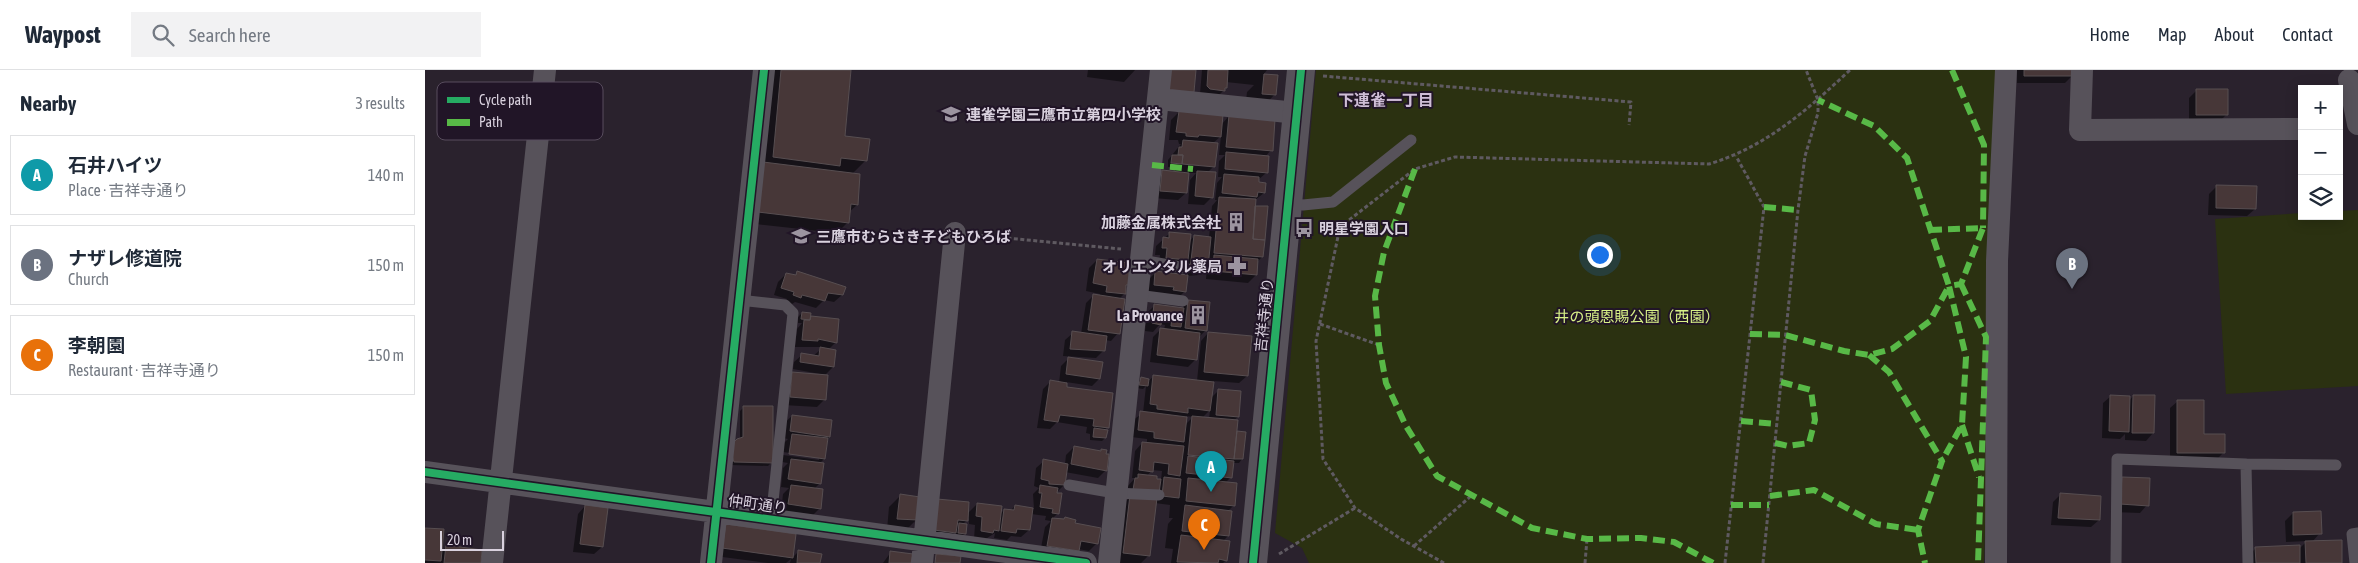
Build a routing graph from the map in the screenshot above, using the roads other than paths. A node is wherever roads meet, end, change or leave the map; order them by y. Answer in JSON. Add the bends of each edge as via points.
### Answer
{"nodes":[{"id":1,"x":764,"y":70,"type":"edge"},
{"id":2,"x":1161,"y":70,"type":"edge"},
{"id":3,"x":2006,"y":70,"type":"edge"},
{"id":4,"x":2082,"y":70,"type":"edge"},
{"id":5,"x":1309,"y":73,"type":"edge"},
{"id":6,"x":2348,"y":77,"type":"edge"},
{"id":7,"x":1159,"y":98,"type":"junction"},
{"id":8,"x":1297,"y":113,"type":"junction"},
{"id":9,"x":2358,"y":124,"type":"edge"},
{"id":10,"x":2298,"y":129,"type":"edge"},
{"id":11,"x":2343,"y":129,"type":"edge"},
{"id":12,"x":2358,"y":129,"type":"edge"},
{"id":13,"x":538,"y":140,"type":"edge"},
{"id":14,"x":1411,"y":140,"type":"dead end"},
{"id":15,"x":1289,"y":203,"type":"junction"},
{"id":16,"x":955,"y":233,"type":"road end"},
{"id":17,"x":1141,"y":256,"type":"junction"},
{"id":18,"x":1187,"y":268,"type":"dead end"},
{"id":19,"x":1137,"y":295,"type":"junction"},
{"id":20,"x":739,"y":300,"type":"junction"},
{"id":21,"x":1183,"y":301,"type":"dead end"},
{"id":22,"x":2246,"y":464,"type":"junction"},
{"id":23,"x":2336,"y":465,"type":"dead end"},
{"id":24,"x":425,"y":472,"type":"edge"},
{"id":25,"x":501,"y":482,"type":"junction"},
{"id":26,"x":1069,"y":485,"type":"dead end"},
{"id":27,"x":1115,"y":493,"type":"junction"},
{"id":28,"x":1159,"y":496,"type":"dead end"},
{"id":29,"x":717,"y":512,"type":"junction"},
{"id":30,"x":771,"y":520,"type":"junction"},
{"id":31,"x":2358,"y":533,"type":"edge"},
{"id":32,"x":924,"y":541,"type":"junction"},
{"id":33,"x":1264,"y":560,"type":"edge"},
{"id":34,"x":492,"y":563,"type":"edge"},
{"id":35,"x":711,"y":563,"type":"edge"},
{"id":36,"x":922,"y":563,"type":"edge"},
{"id":37,"x":1086,"y":563,"type":"edge"},
{"id":38,"x":1109,"y":563,"type":"edge"},
{"id":39,"x":1996,"y":563,"type":"edge"},
{"id":40,"x":2115,"y":563,"type":"edge"},
{"id":41,"x":2248,"y":563,"type":"edge"},
{"id":42,"x":2355,"y":563,"type":"edge"}],
"edges":[{"from":1,"to":20,"type":"street"},
{"from":2,"to":7,"type":"street"},
{"from":3,"to":39,"type":"street","via":[[1997,261]]},
{"from":4,"to":10,"type":"street","via":[[2080,130]]},
{"from":5,"to":8,"type":"main road","name":"吉祥寺通り"},
{"from":6,"to":9,"type":"street"},
{"from":7,"to":8,"type":"street"},
{"from":7,"to":17,"type":"street"},
{"from":8,"to":15,"type":"main road","name":"吉祥寺通り"},
{"from":11,"to":12,"type":"street"},
{"from":13,"to":25,"type":"street"},
{"from":14,"to":15,"type":"lane","via":[[1333,202]]},
{"from":15,"to":33,"type":"main road","name":"吉祥寺通り"},
{"from":16,"to":32,"type":"street"},
{"from":17,"to":18,"type":"lane"},
{"from":17,"to":19,"type":"street"},
{"from":19,"to":21,"type":"lane"},
{"from":19,"to":27,"type":"street"},
{"from":20,"to":29,"type":"street"},
{"from":20,"to":30,"type":"lane","via":[[785,305],[793,313]]},
{"from":22,"to":23,"type":"lane"},
{"from":22,"to":40,"type":"lane","via":[[2117,460]]},
{"from":22,"to":41,"type":"lane"},
{"from":24,"to":25,"type":"street","name":"仲町通り"},
{"from":25,"to":29,"type":"street","name":"仲町通り"},
{"from":25,"to":34,"type":"street"},
{"from":26,"to":27,"type":"lane"},
{"from":27,"to":28,"type":"lane"},
{"from":27,"to":38,"type":"street"},
{"from":29,"to":30,"type":"street","name":"仲町通り"},
{"from":29,"to":35,"type":"street"},
{"from":30,"to":32,"type":"street","name":"仲町通り"},
{"from":31,"to":42,"type":"lane","via":[[2352,534]]},
{"from":32,"to":36,"type":"street"},
{"from":32,"to":37,"type":"street","name":"仲町通り"}]}
